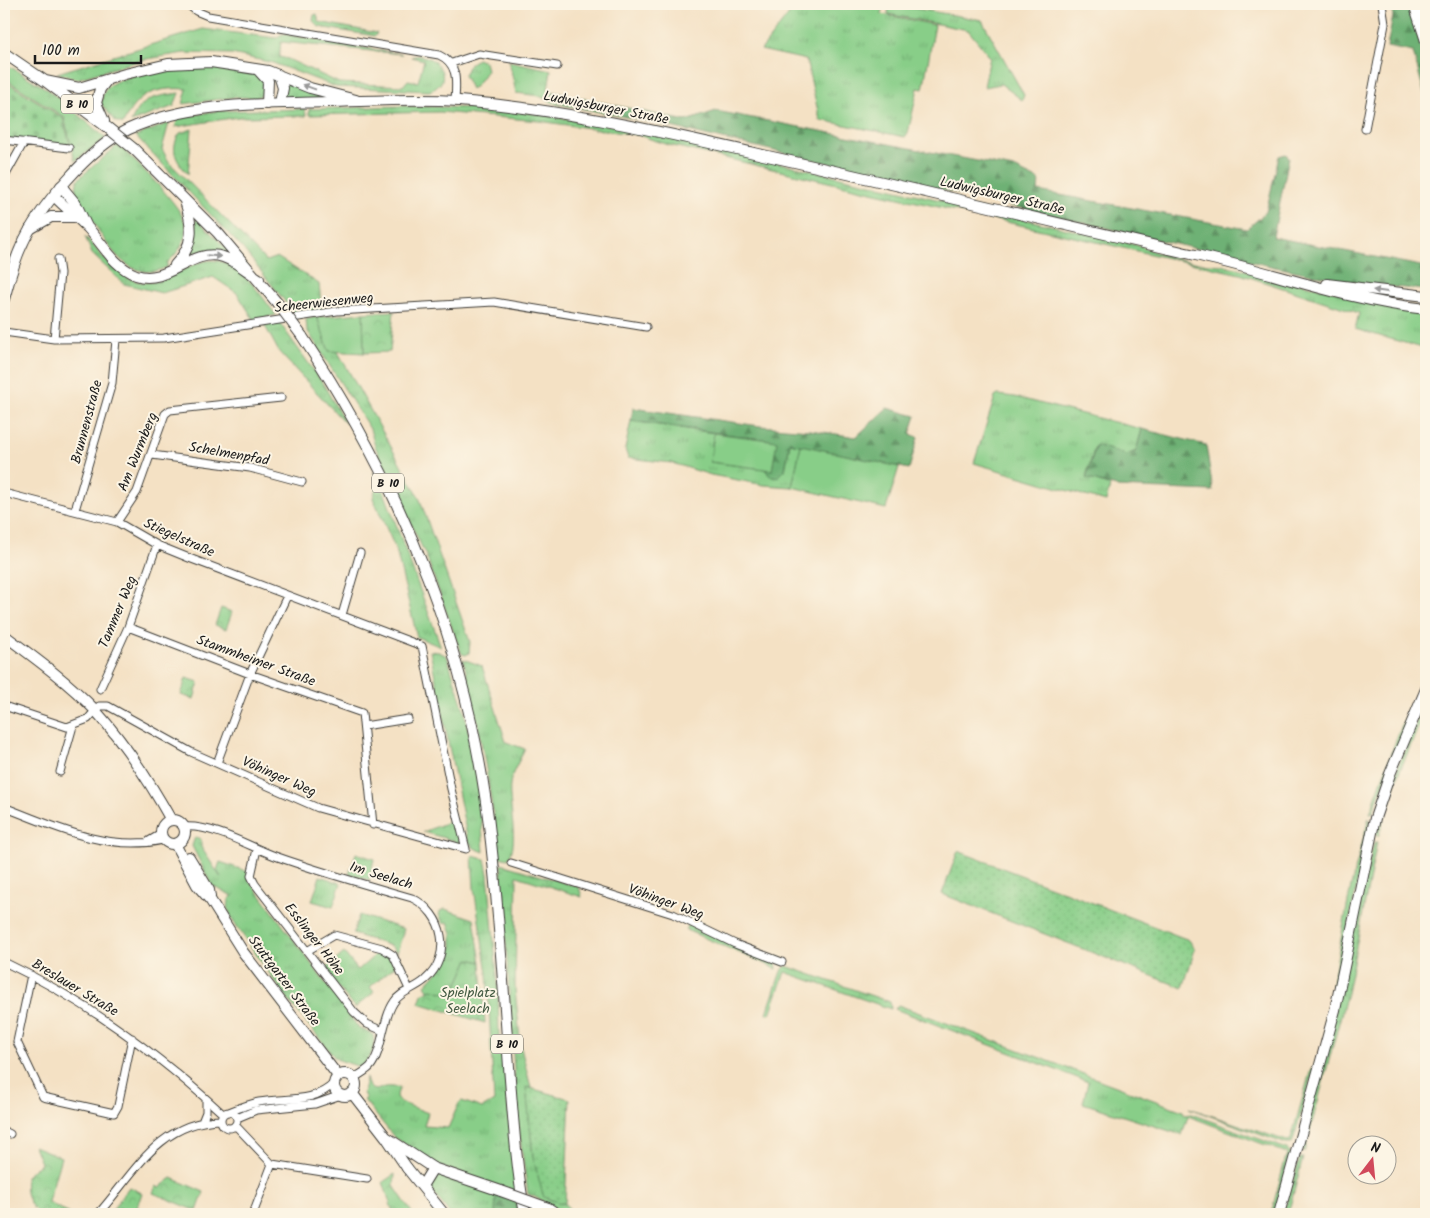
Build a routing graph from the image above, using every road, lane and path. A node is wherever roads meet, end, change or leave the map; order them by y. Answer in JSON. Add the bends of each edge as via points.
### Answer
{"nodes":[{"id":1,"x":187,"y":4,"type":"edge"},
{"id":2,"x":1382,"y":4,"type":"edge"},
{"id":3,"x":1414,"y":4,"type":"edge"},
{"id":4,"x":1426,"y":42,"type":"edge"},
{"id":5,"x":4,"y":53,"type":"edge"},
{"id":6,"x":452,"y":64,"type":"junction"},
{"id":7,"x":557,"y":66,"type":"dead end"},
{"id":8,"x":257,"y":70,"type":"junction"},
{"id":9,"x":280,"y":75,"type":"junction"},
{"id":10,"x":45,"y":80,"type":"junction"},
{"id":11,"x":107,"y":80,"type":"junction"},
{"id":12,"x":356,"y":100,"type":"junction"},
{"id":13,"x":454,"y":101,"type":"junction"},
{"id":14,"x":280,"y":103,"type":"junction"},
{"id":15,"x":268,"y":104,"type":"junction"},
{"id":16,"x":108,"y":128,"type":"junction"},
{"id":17,"x":1365,"y":129,"type":"dead end"},
{"id":18,"x":4,"y":140,"type":"edge"},
{"id":19,"x":24,"y":142,"type":"junction"},
{"id":20,"x":69,"y":148,"type":"dead end"},
{"id":21,"x":4,"y":178,"type":"edge"},
{"id":22,"x":61,"y":186,"type":"junction"},
{"id":23,"x":54,"y":196,"type":"junction"},
{"id":24,"x":184,"y":198,"type":"junction"},
{"id":25,"x":74,"y":217,"type":"junction"},
{"id":26,"x":88,"y":228,"type":"junction"},
{"id":27,"x":30,"y":229,"type":"junction"},
{"id":28,"x":58,"y":259,"type":"dead end"},
{"id":29,"x":169,"y":271,"type":"junction"},
{"id":30,"x":1282,"y":276,"type":"junction"},
{"id":31,"x":259,"y":279,"type":"junction"},
{"id":32,"x":1426,"y":296,"type":"edge"},
{"id":33,"x":4,"y":299,"type":"edge"},
{"id":34,"x":1426,"y":309,"type":"edge"},
{"id":35,"x":646,"y":327,"type":"dead end"},
{"id":36,"x":4,"y":332,"type":"edge"},
{"id":37,"x":54,"y":339,"type":"junction"},
{"id":38,"x":116,"y":340,"type":"junction"},
{"id":39,"x":281,"y":398,"type":"dead end"},
{"id":40,"x":152,"y":455,"type":"junction"},
{"id":41,"x":302,"y":482,"type":"dead end"},
{"id":42,"x":4,"y":493,"type":"edge"},
{"id":43,"x":75,"y":510,"type":"junction"},
{"id":44,"x":117,"y":522,"type":"junction"},
{"id":45,"x":158,"y":545,"type":"junction"},
{"id":46,"x":360,"y":553,"type":"dead end"},
{"id":47,"x":287,"y":596,"type":"junction"},
{"id":48,"x":342,"y":615,"type":"junction"},
{"id":49,"x":128,"y":627,"type":"junction"},
{"id":50,"x":4,"y":634,"type":"edge"},
{"id":51,"x":250,"y":674,"type":"junction"},
{"id":52,"x":100,"y":689,"type":"dead end"},
{"id":53,"x":1426,"y":689,"type":"edge"},
{"id":54,"x":4,"y":706,"type":"edge"},
{"id":55,"x":95,"y":711,"type":"junction"},
{"id":56,"x":408,"y":719,"type":"dead end"},
{"id":57,"x":73,"y":726,"type":"junction"},
{"id":58,"x":364,"y":726,"type":"junction"},
{"id":59,"x":217,"y":764,"type":"junction"},
{"id":60,"x":60,"y":772,"type":"dead end"},
{"id":61,"x":4,"y":807,"type":"edge"},
{"id":62,"x":168,"y":821,"type":"junction"},
{"id":63,"x":373,"y":825,"type":"junction"},
{"id":64,"x":184,"y":827,"type":"junction"},
{"id":65,"x":162,"y":837,"type":"junction"},
{"id":66,"x":178,"y":843,"type":"junction"},
{"id":67,"x":256,"y":849,"type":"junction"},
{"id":68,"x":466,"y":850,"type":"joint"},
{"id":69,"x":511,"y":863,"type":"dead end"},
{"id":70,"x":307,"y":951,"type":"junction"},
{"id":71,"x":4,"y":962,"type":"edge"},
{"id":72,"x":782,"y":962,"type":"dead end"},
{"id":73,"x":31,"y":974,"type":"junction"},
{"id":74,"x":409,"y":989,"type":"junction"},
{"id":75,"x":383,"y":1031,"type":"junction"},
{"id":76,"x":132,"y":1038,"type":"junction"},
{"id":77,"x":354,"y":1078,"type":"junction"},
{"id":78,"x":336,"y":1080,"type":"junction"},
{"id":79,"x":352,"y":1093,"type":"junction"},
{"id":80,"x":341,"y":1095,"type":"junction"},
{"id":81,"x":206,"y":1099,"type":"junction"},
{"id":82,"x":224,"y":1116,"type":"junction"},
{"id":83,"x":202,"y":1122,"type":"junction"},
{"id":84,"x":236,"y":1122,"type":"junction"},
{"id":85,"x":386,"y":1137,"type":"junction"},
{"id":86,"x":272,"y":1164,"type":"junction"},
{"id":87,"x":433,"y":1168,"type":"junction"},
{"id":88,"x":367,"y":1178,"type":"dead end"},
{"id":89,"x":422,"y":1186,"type":"junction"},
{"id":90,"x":98,"y":1214,"type":"edge"},
{"id":91,"x":253,"y":1214,"type":"edge"},
{"id":92,"x":444,"y":1214,"type":"edge"},
{"id":93,"x":525,"y":1214,"type":"edge"},
{"id":94,"x":557,"y":1214,"type":"edge"},
{"id":95,"x":1279,"y":1214,"type":"edge"}],
"edges":[{"from":1,"to":6,"type":"street","via":[[208,16],[439,54]]},
{"from":2,"to":17,"type":"street","via":[[1385,24]]},
{"from":3,"to":4,"type":"main road"},
{"from":5,"to":10,"type":"main road","number":"B 10"},
{"from":6,"to":7,"type":"street","via":[[479,54]]},
{"from":6,"to":13,"type":"street"},
{"from":8,"to":9,"type":"main road"},
{"from":8,"to":11,"type":"main road","via":[[238,65],[188,62],[144,69]]},
{"from":8,"to":15,"type":"main road","via":[[268,81]]},
{"from":12,"to":9,"type":"main road","one_way":true,"via":[[310,88]]},
{"from":9,"to":14,"type":"main road","via":[[284,88]]},
{"from":10,"to":11,"type":"main road","via":[[73,89]]},
{"from":10,"to":16,"type":"main road","number":"B 10"},
{"from":11,"to":16,"type":"main road","via":[[96,103]]},
{"from":12,"to":13,"type":"main road","name":"Ludwigsburger Straße"},
{"from":12,"to":14,"type":"main road","name":"Ludwigsburger Straße"},
{"from":13,"to":30,"type":"main road","name":"Ludwigsburger Straße","via":[[563,113],[680,136]]},
{"from":14,"to":15,"type":"main road","name":"Ludwigsburger Straße"},
{"from":15,"to":22,"type":"main road","name":"Ludwigsburger Straße","via":[[196,110],[127,130]]},
{"from":16,"to":24,"type":"main road","number":"B 10","bridge":true},
{"from":18,"to":19,"type":"street"},
{"from":19,"to":20,"type":"street"},
{"from":19,"to":21,"type":"street"},
{"from":22,"to":23,"type":"main road","name":"Ludwigsburger Straße"},
{"from":22,"to":26,"type":"main road","via":[[76,204]]},
{"from":23,"to":25,"type":"main road"},
{"from":23,"to":27,"type":"main road","name":"Ludwigsburger Straße"},
{"from":24,"to":29,"type":"main road","via":[[191,237],[186,253]]},
{"from":24,"to":31,"type":"main road","number":"B 10"},
{"from":25,"to":26,"type":"main road"},
{"from":25,"to":27,"type":"main road","via":[[51,217]]},
{"from":26,"to":29,"type":"main road","via":[[111,256],[128,270],[150,277]]},
{"from":27,"to":33,"type":"main road","name":"Ludwigsburger Straße"},
{"from":28,"to":37,"type":"street","via":[[60,273]]},
{"from":29,"to":31,"type":"main road","one_way":true,"via":[[201,256],[217,255],[232,260]]},
{"from":32,"to":30,"type":"main road","one_way":true},
{"from":30,"to":34,"type":"main road","via":[[1342,294]]},
{"from":31,"to":93,"type":"main road","number":"B 10","bridge":true,"via":[[302,336],[357,422],[408,524],[451,640],[478,754],[491,843],[514,1127]]},
{"from":35,"to":38,"type":"street","name":"Scheerwiesenweg","via":[[494,302],[337,312],[164,338]]},
{"from":36,"to":37,"type":"street","name":"Scheerwiesenweg"},
{"from":37,"to":38,"type":"street","name":"Scheerwiesenweg"},
{"from":38,"to":43,"type":"street","name":"Brunnenstraße","via":[[112,383]]},
{"from":39,"to":40,"type":"street","name":"Am Wurmberg","via":[[170,410],[165,414]]},
{"from":40,"to":41,"type":"street","name":"Schelmenpfad","via":[[250,468]]},
{"from":40,"to":44,"type":"street","name":"Am Wurmberg","via":[[137,492]]},
{"from":42,"to":43,"type":"street","name":"Stiegelstraße"},
{"from":43,"to":44,"type":"street","name":"Stiegelstraße"},
{"from":44,"to":45,"type":"street","name":"Stiegelstraße"},
{"from":45,"to":47,"type":"street","name":"Stiegelstraße"},
{"from":45,"to":49,"type":"street","name":"Tammer Weg"},
{"from":46,"to":48,"type":"street"},
{"from":47,"to":48,"type":"street","name":"Stiegelstraße"},
{"from":47,"to":51,"type":"street"},
{"from":48,"to":68,"type":"street","name":"Stiegelstraße","via":[[422,646]]},
{"from":49,"to":51,"type":"street","name":"Stammheimer Straße"},
{"from":49,"to":52,"type":"street","name":"Tammer Weg"},
{"from":50,"to":55,"type":"main road"},
{"from":51,"to":58,"type":"street","name":"Stammheimer Straße","via":[[362,713]]},
{"from":51,"to":59,"type":"street"},
{"from":53,"to":95,"type":"main road","via":[[1390,774],[1376,818],[1335,1010]]},
{"from":54,"to":57,"type":"street","via":[[67,727]]},
{"from":55,"to":57,"type":"street","via":[[88,720]]},
{"from":55,"to":59,"type":"street","name":"Vöhinger Weg","via":[[99,706],[117,710],[165,740]]},
{"from":55,"to":62,"type":"main road","via":[[160,803]]},
{"from":56,"to":58,"type":"street"},
{"from":57,"to":60,"type":"street"},
{"from":58,"to":63,"type":"street"},
{"from":59,"to":63,"type":"street","name":"Vöhinger Weg","via":[[318,808]]},
{"from":61,"to":65,"type":"street","via":[[93,839],[127,843]]},
{"from":62,"to":64,"type":"main road","via":[[178,821]]},
{"from":62,"to":65,"type":"main road"},
{"from":63,"to":68,"type":"street","name":"Vöhinger Weg"},
{"from":64,"to":66,"type":"main road","via":[[184,837]]},
{"from":64,"to":67,"type":"street","name":"Im Seelach","via":[[200,828]]},
{"from":65,"to":66,"type":"main road"},
{"from":66,"to":78,"type":"main road","name":"Stuttgarter Straße","via":[[197,885]]},
{"from":67,"to":70,"type":"street","name":"Esslinger Höhe","via":[[251,876]]},
{"from":67,"to":74,"type":"street","name":"Im Seelach","via":[[412,898],[427,907],[438,923],[441,952],[437,966],[426,979]]},
{"from":69,"to":72,"type":"street","name":"Vöhinger Weg","via":[[673,914]]},
{"from":70,"to":74,"type":"street","via":[[334,935],[382,948],[393,955]]},
{"from":70,"to":75,"type":"street","name":"Esslinger Höhe","via":[[362,1020]]},
{"from":71,"to":73,"type":"street","name":"Breslauer Straße"},
{"from":73,"to":76,"type":"street","name":"Breslauer Straße"},
{"from":73,"to":76,"type":"street","via":[[17,1042],[43,1097],[114,1112]]},
{"from":74,"to":75,"type":"street","name":"Im Seelach","via":[[393,1003]]},
{"from":75,"to":77,"type":"street","name":"Im Seelach","via":[[372,1064]]},
{"from":76,"to":81,"type":"street","name":"Breslauer Straße"},
{"from":77,"to":78,"type":"main road","via":[[348,1074]]},
{"from":77,"to":79,"type":"main road","via":[[356,1088]]},
{"from":78,"to":80,"type":"main road","via":[[336,1092]]},
{"from":78,"to":82,"type":"street","via":[[323,1093],[261,1102]]},
{"from":79,"to":80,"type":"main road"},
{"from":79,"to":85,"type":"main road"},
{"from":80,"to":84,"type":"street","via":[[315,1104],[256,1110]]},
{"from":81,"to":82,"type":"street","name":"Breslauer Straße"},
{"from":81,"to":83,"type":"street"},
{"from":82,"to":83,"type":"street"},
{"from":82,"to":84,"type":"street","name":"Breslauer Straße"},
{"from":82,"to":84,"type":"street","via":[[225,1128]]},
{"from":83,"to":90,"type":"street","via":[[172,1135],[147,1154]]},
{"from":84,"to":86,"type":"street","name":"Breslauer Straße"},
{"from":85,"to":87,"type":"main road"},
{"from":85,"to":89,"type":"main road"},
{"from":86,"to":88,"type":"street"},
{"from":86,"to":91,"type":"street"},
{"from":87,"to":89,"type":"main road"},
{"from":87,"to":94,"type":"main road","bridge":true},
{"from":89,"to":92,"type":"main road"}]}
